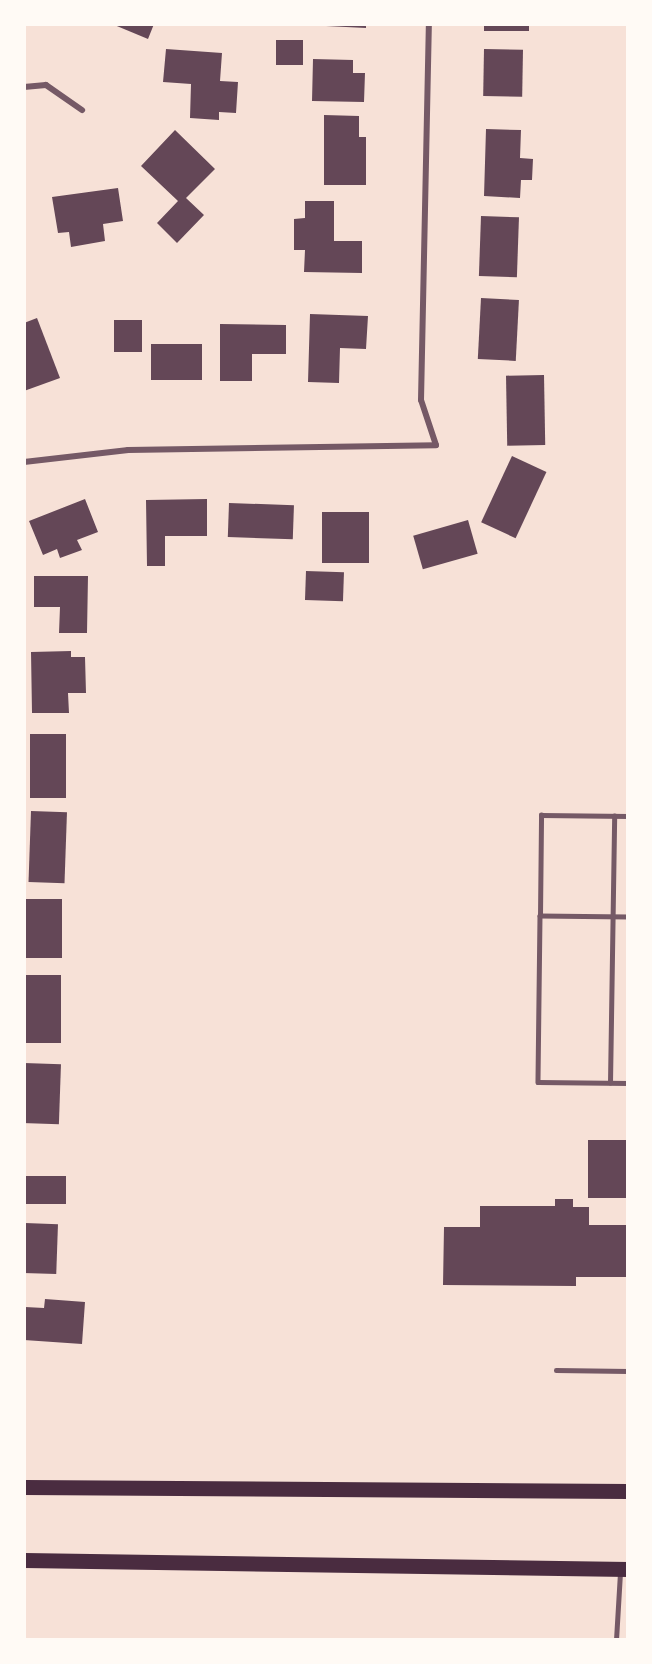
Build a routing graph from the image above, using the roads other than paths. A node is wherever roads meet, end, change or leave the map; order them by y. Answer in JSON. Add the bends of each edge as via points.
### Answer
{"nodes":[{"id":1,"x":429,"y":24,"type":"edge"},
{"id":2,"x":24,"y":87,"type":"edge"},
{"id":3,"x":82,"y":110,"type":"dead end"},
{"id":4,"x":24,"y":462,"type":"edge"},
{"id":5,"x":614,"y":816,"type":"junction"},
{"id":6,"x":628,"y":816,"type":"edge"},
{"id":7,"x":540,"y":916,"type":"junction"},
{"id":8,"x":612,"y":917,"type":"junction"},
{"id":9,"x":628,"y":918,"type":"edge"},
{"id":10,"x":610,"y":1083,"type":"junction"},
{"id":11,"x":628,"y":1083,"type":"edge"},
{"id":12,"x":556,"y":1370,"type":"dead end"},
{"id":13,"x":628,"y":1371,"type":"edge"},
{"id":14,"x":24,"y":1487,"type":"edge"},
{"id":15,"x":628,"y":1491,"type":"edge"},
{"id":16,"x":24,"y":1560,"type":"edge"},
{"id":17,"x":624,"y":1569,"type":"edge"},
{"id":18,"x":616,"y":1640,"type":"edge"}],
"edges":[{"from":1,"to":4,"type":"street","via":[[422,400],[436,446],[128,450]]},
{"from":2,"to":3,"type":"street","via":[[45,85]]},
{"from":5,"to":6,"type":"lane"},
{"from":5,"to":7,"type":"lane","via":[[541,815]]},
{"from":5,"to":8,"type":"lane"},
{"from":7,"to":8,"type":"lane"},
{"from":7,"to":10,"type":"lane","via":[[538,1082]]},
{"from":8,"to":9,"type":"lane"},
{"from":8,"to":10,"type":"lane"},
{"from":10,"to":11,"type":"lane"},
{"from":12,"to":13,"type":"lane"},
{"from":14,"to":15,"type":"main road"},
{"from":16,"to":17,"type":"main road"},
{"from":17,"to":18,"type":"lane"}]}
